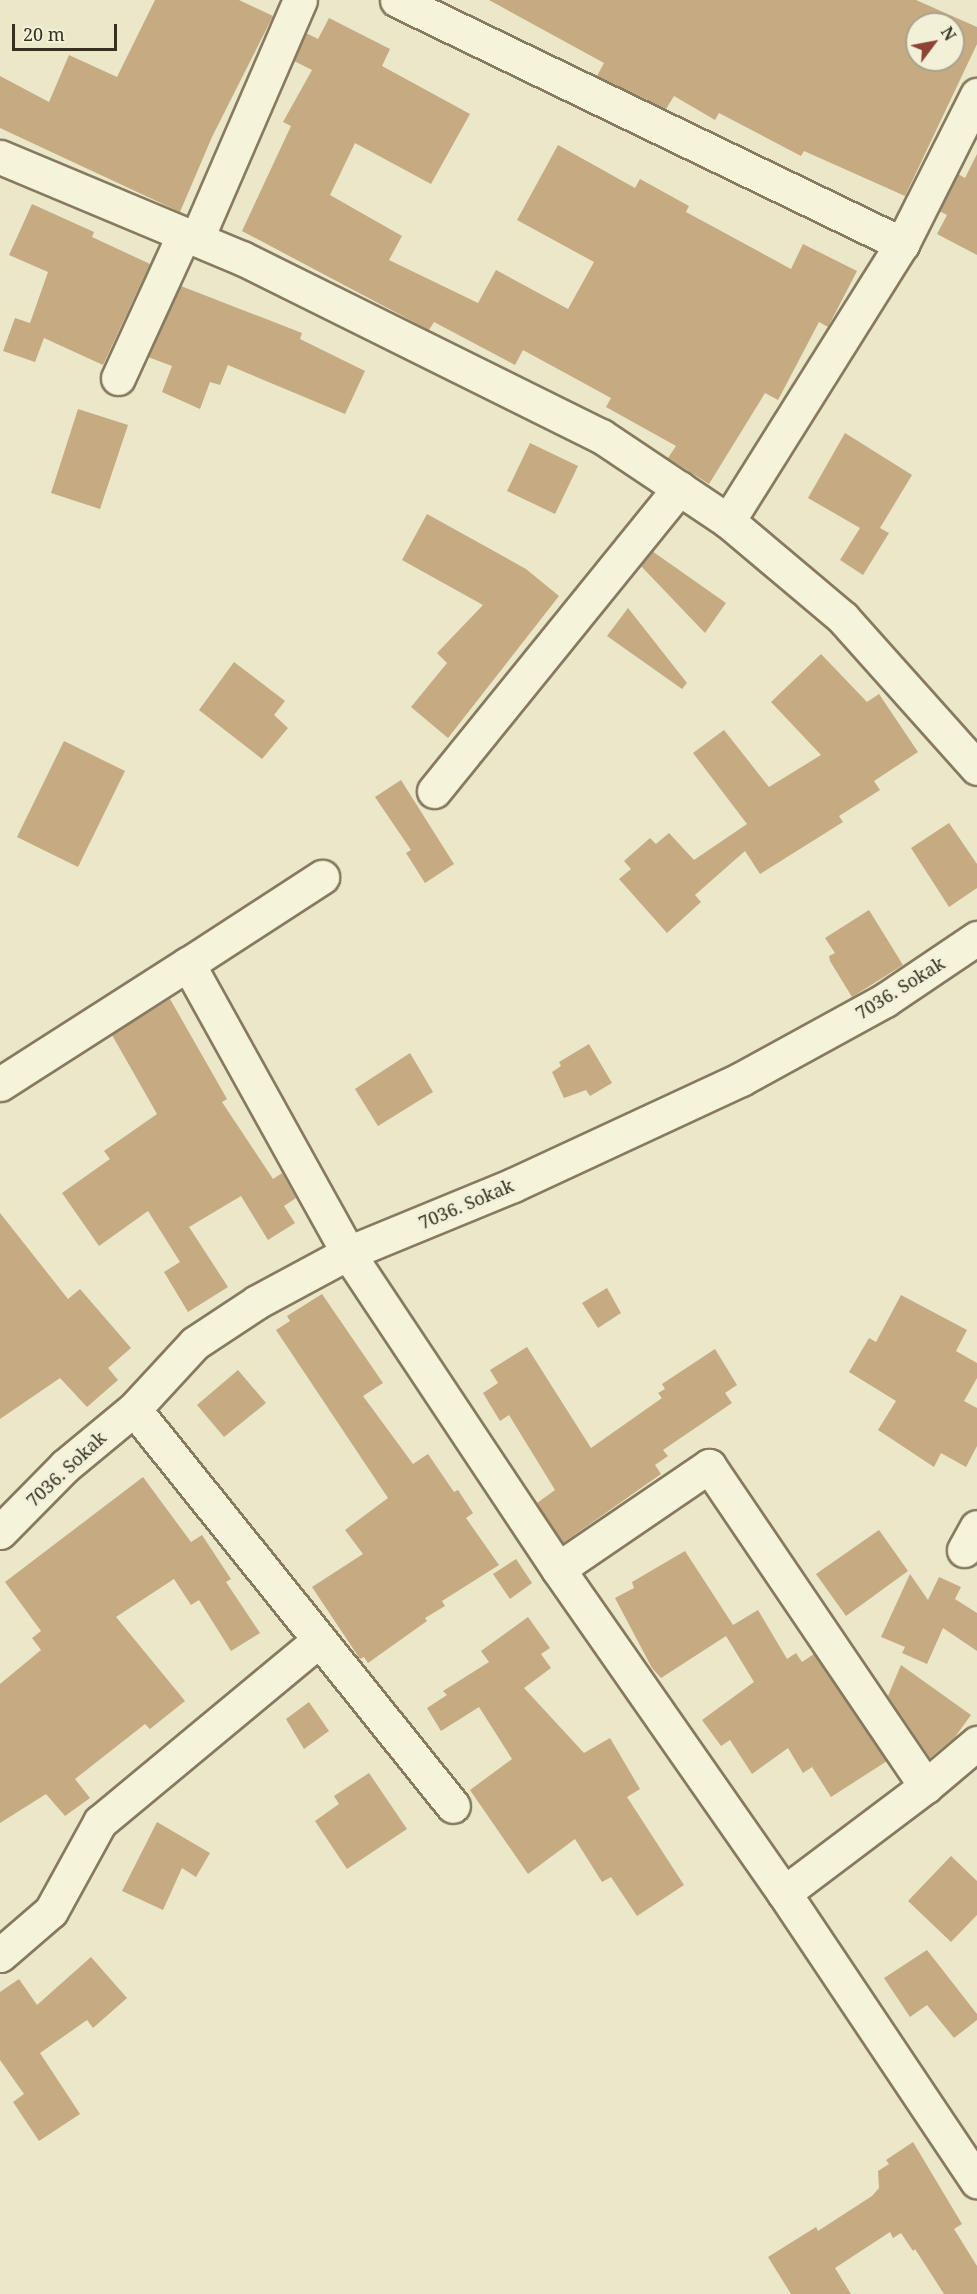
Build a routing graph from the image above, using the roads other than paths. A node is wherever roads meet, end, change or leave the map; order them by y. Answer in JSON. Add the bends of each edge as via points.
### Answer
{"nodes":[{"id":1,"x":300,"y":0,"type":"edge"},
{"id":2,"x":397,"y":0,"type":"edge"},
{"id":3,"x":977,"y":95,"type":"edge"},
{"id":4,"x":0,"y":157,"type":"edge"},
{"id":5,"x":190,"y":236,"type":"junction"},
{"id":6,"x":902,"y":244,"type":"junction"},
{"id":7,"x":118,"y":378,"type":"dead end"},
{"id":8,"x":679,"y":488,"type":"junction"},
{"id":9,"x":728,"y":521,"type":"junction"},
{"id":10,"x":977,"y":768,"type":"edge"},
{"id":11,"x":434,"y":791,"type":"dead end"},
{"id":12,"x":322,"y":877,"type":"dead end"},
{"id":13,"x":977,"y":938,"type":"edge"},
{"id":14,"x":188,"y":964,"type":"junction"},
{"id":15,"x":0,"y":1084,"type":"edge"},
{"id":16,"x":348,"y":1253,"type":"junction"},
{"id":17,"x":134,"y":1409,"type":"junction"},
{"id":18,"x":0,"y":1532,"type":"edge"},
{"id":19,"x":558,"y":1569,"type":"junction"},
{"id":20,"x":320,"y":1640,"type":"junction"},
{"id":21,"x":977,"y":1743,"type":"edge"},
{"id":22,"x":926,"y":1786,"type":"junction"},
{"id":23,"x":453,"y":1806,"type":"dead end"},
{"id":24,"x":784,"y":1893,"type":"junction"},
{"id":25,"x":0,"y":1955,"type":"edge"},
{"id":26,"x":977,"y":2181,"type":"edge"}],
"edges":[{"from":1,"to":5,"type":"street"},
{"from":2,"to":6,"type":"street"},
{"from":3,"to":6,"type":"street"},
{"from":4,"to":5,"type":"street"},
{"from":5,"to":7,"type":"street"},
{"from":5,"to":8,"type":"street","via":[[601,436]]},
{"from":6,"to":9,"type":"street"},
{"from":8,"to":9,"type":"street"},
{"from":8,"to":11,"type":"street"},
{"from":9,"to":10,"type":"street","via":[[843,618]]},
{"from":12,"to":14,"type":"street"},
{"from":13,"to":16,"type":"street","name":"7036. Sokak","via":[[885,1000],[741,1079],[513,1185]]},
{"from":14,"to":15,"type":"street"},
{"from":14,"to":16,"type":"street"},
{"from":16,"to":17,"type":"street","name":"7036. Sokak","via":[[257,1302],[195,1343]]},
{"from":16,"to":19,"type":"street"},
{"from":17,"to":18,"type":"street","name":"7036. Sokak","via":[[65,1466]]},
{"from":17,"to":20,"type":"street"},
{"from":19,"to":22,"type":"street","via":[[709,1466]]},
{"from":19,"to":24,"type":"street"},
{"from":20,"to":23,"type":"street"},
{"from":20,"to":25,"type":"street","via":[[100,1822],[51,1911]]},
{"from":21,"to":22,"type":"street"},
{"from":22,"to":24,"type":"street"},
{"from":24,"to":26,"type":"street"}]}
